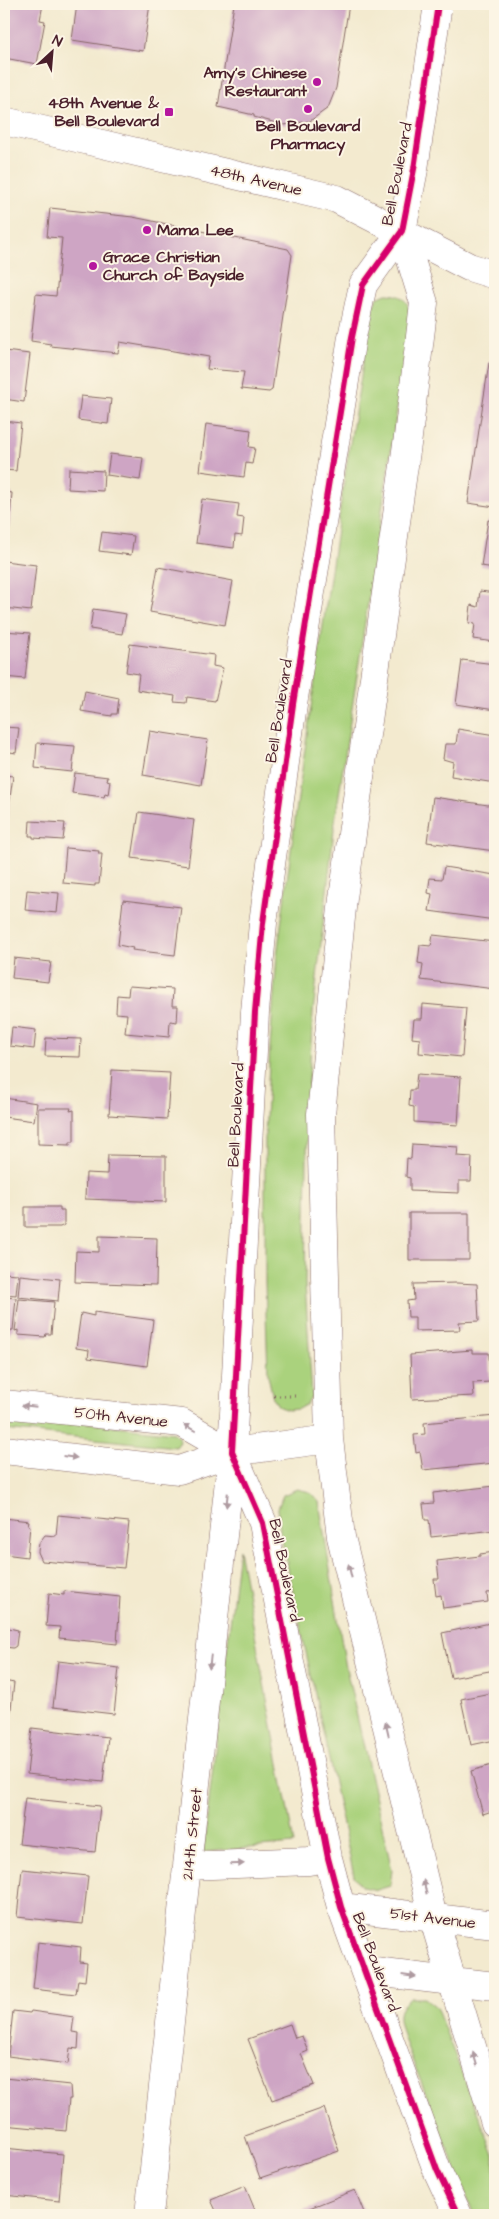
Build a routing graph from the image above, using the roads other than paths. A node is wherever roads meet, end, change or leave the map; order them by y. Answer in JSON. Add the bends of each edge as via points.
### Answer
{"nodes":[{"id":1,"x":438,"y":4,"type":"edge"},
{"id":2,"x":4,"y":121,"type":"edge"},
{"id":3,"x":402,"y":231,"type":"junction"},
{"id":4,"x":495,"y":275,"type":"edge"},
{"id":5,"x":4,"y":1404,"type":"edge"},
{"id":6,"x":329,"y":1439,"type":"junction"},
{"id":7,"x":4,"y":1450,"type":"edge"},
{"id":8,"x":232,"y":1452,"type":"junction"},
{"id":9,"x":328,"y":1858,"type":"junction"},
{"id":10,"x":188,"y":1866,"type":"junction"},
{"id":11,"x":341,"y":1907,"type":"junction"},
{"id":12,"x":433,"y":1918,"type":"junction"},
{"id":13,"x":495,"y":1925,"type":"edge"},
{"id":14,"x":366,"y":1971,"type":"junction"},
{"id":15,"x":452,"y":1981,"type":"junction"},
{"id":16,"x":495,"y":1986,"type":"edge"},
{"id":17,"x":495,"y":2123,"type":"edge"},
{"id":18,"x":149,"y":2215,"type":"edge"},
{"id":19,"x":458,"y":2215,"type":"edge"}],
"edges":[{"from":1,"to":3,"type":"street","name":"Bell Boulevard"},
{"from":2,"to":3,"type":"street","name":"48th Avenue","via":[[337,199]]},
{"from":3,"to":4,"type":"street","name":"48th Avenue","via":[[469,267]]},
{"from":3,"to":6,"type":"street","name":"Bell Boulevard","via":[[424,303],[343,898],[321,1114]]},
{"from":3,"to":8,"type":"street","name":"Bell Boulevard","via":[[363,285],[352,337],[277,819],[255,1012]]},
{"from":8,"to":5,"type":"street","name":"50th Avenue","one_way":true,"via":[[182,1423]]},
{"from":6,"to":8,"type":"street"},
{"from":12,"to":6,"type":"street","name":"Bell Boulevard","one_way":true,"via":[[341,1537]]},
{"from":7,"to":8,"type":"street","one_way":true,"via":[[179,1470]]},
{"from":8,"to":9,"type":"street","name":"Bell Boulevard","via":[[263,1523]]},
{"from":8,"to":10,"type":"street","name":"214th Street","one_way":true},
{"from":10,"to":9,"type":"street","one_way":true,"via":[[309,1862]]},
{"from":9,"to":11,"type":"street","name":"Bell Boulevard"},
{"from":10,"to":18,"type":"street","name":"214th Street"},
{"from":11,"to":12,"type":"street","name":"51st Avenue"},
{"from":11,"to":14,"type":"street","name":"Bell Boulevard"},
{"from":12,"to":13,"type":"street","name":"51st Avenue"},
{"from":12,"to":15,"type":"street","name":"Bell Boulevard"},
{"from":14,"to":15,"type":"street","one_way":true},
{"from":14,"to":19,"type":"street","name":"Bell Boulevard","via":[[437,2170]]},
{"from":15,"to":16,"type":"street"},
{"from":17,"to":15,"type":"street","name":"Bell Boulevard","one_way":true}]}
